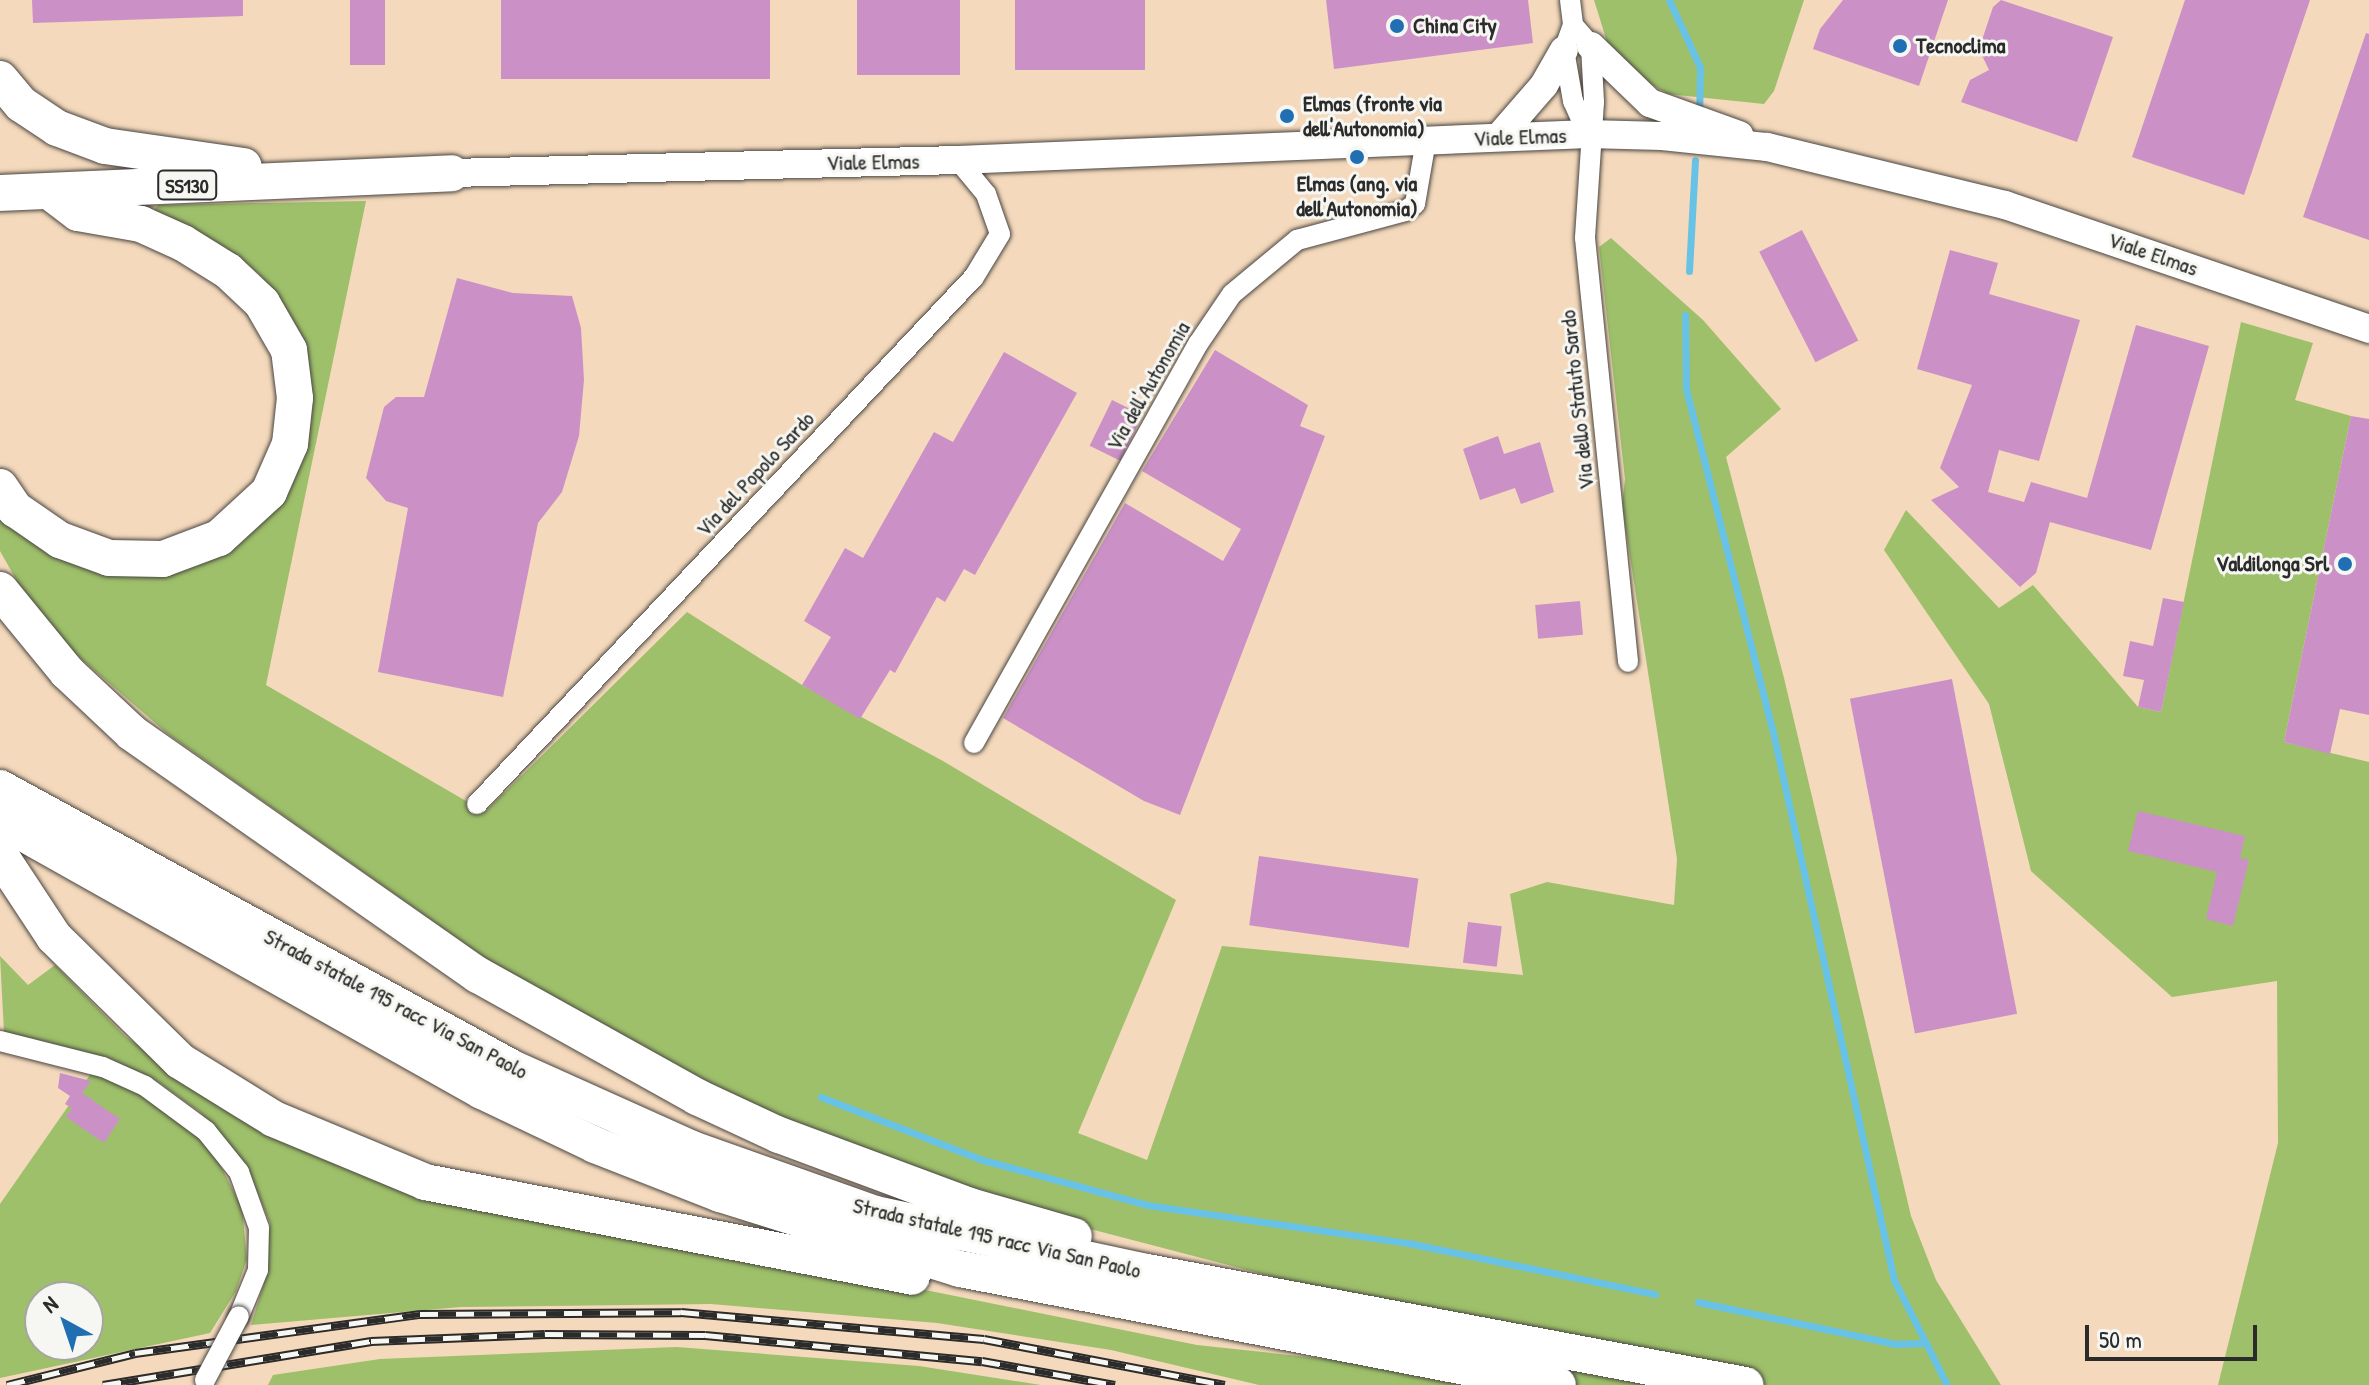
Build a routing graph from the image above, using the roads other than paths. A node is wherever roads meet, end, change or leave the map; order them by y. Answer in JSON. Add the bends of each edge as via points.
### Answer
{"nodes":[{"id":1,"x":1570,"y":0,"type":"edge"},
{"id":2,"x":1576,"y":40,"type":"junction"},
{"id":3,"x":0,"y":79,"type":"edge"},
{"id":4,"x":1588,"y":134,"type":"junction"},
{"id":5,"x":1499,"y":137,"type":"junction"},
{"id":6,"x":1426,"y":140,"type":"junction"},
{"id":7,"x":1770,"y":147,"type":"junction"},
{"id":8,"x":958,"y":160,"type":"junction"},
{"id":9,"x":452,"y":173,"type":"joint"},
{"id":10,"x":325,"y":178,"type":"junction"},
{"id":11,"x":50,"y":192,"type":"junction"},
{"id":12,"x":3,"y":193,"type":"edge"},
{"id":13,"x":2369,"y":329,"type":"edge"},
{"id":14,"x":0,"y":487,"type":"edge"},
{"id":15,"x":0,"y":590,"type":"edge"},
{"id":16,"x":1628,"y":662,"type":"dead end"},
{"id":17,"x":974,"y":743,"type":"dead end"},
{"id":18,"x":0,"y":788,"type":"edge"},
{"id":19,"x":477,"y":804,"type":"dead end"},
{"id":20,"x":0,"y":820,"type":"edge"},
{"id":21,"x":0,"y":855,"type":"edge"},
{"id":22,"x":0,"y":1041,"type":"edge"},
{"id":23,"x":960,"y":1269,"type":"junction"},
{"id":24,"x":1147,"y":1272,"type":"junction"},
{"id":25,"x":1404,"y":1339,"type":"junction"},
{"id":26,"x":204,"y":1383,"type":"edge"},
{"id":27,"x":1558,"y":1385,"type":"edge"},
{"id":28,"x":1745,"y":1385,"type":"edge"}],
"edges":[{"from":1,"to":2,"type":"street","name":"Via dello Statuto Sardo"},
{"from":2,"to":4,"type":"street","name":"Via dello Statuto Sardo","via":[[1594,102]]},
{"from":2,"to":5,"type":"main road"},
{"from":2,"to":7,"type":"main road","via":[[1650,103]]},
{"from":3,"to":10,"type":"highway","via":[[21,104],[57,128],[105,146]]},
{"from":4,"to":5,"type":"main road","name":"Viale Elmas"},
{"from":4,"to":7,"type":"main road","name":"Viale Elmas"},
{"from":4,"to":16,"type":"street","name":"Via dello Statuto Sardo","via":[[1585,238]]},
{"from":5,"to":6,"type":"main road","name":"Viale Elmas"},
{"from":6,"to":8,"type":"main road","name":"Viale Elmas"},
{"from":6,"to":17,"type":"street","name":"Via dell'Autonomia","via":[[1415,204],[1297,240],[1232,294],[1198,344]]},
{"from":7,"to":13,"type":"main road","name":"Viale Elmas","via":[[2005,205]]},
{"from":8,"to":9,"type":"main road","name":"Viale Elmas"},
{"from":8,"to":19,"type":"street","name":"Via del Popolo Sardo","via":[[986,194],[1000,234],[974,277]]},
{"from":9,"to":10,"type":"highway","number":"SS130"},
{"from":10,"to":11,"type":"highway","number":"SS130"},
{"from":11,"to":12,"type":"highway","number":"SS130"},
{"from":11,"to":14,"type":"highway","via":[[78,213],[141,224],[183,243],[228,271],[262,303],[289,350],[295,398],[290,444],[269,492],[219,538],[163,559],[109,558],[60,540],[15,509]]},
{"from":15,"to":24,"type":"highway","via":[[67,672],[132,733],[478,975],[697,1097],[779,1135],[970,1206],[1112,1247]]},
{"from":18,"to":24,"type":"highway","name":"Strada statale 195 racc Via San Paolo","via":[[512,1068],[692,1149],[876,1214]]},
{"from":20,"to":23,"type":"highway","name":"Strada statale 195 racc Via San Paolo","via":[[482,1091],[595,1145],[806,1224]]},
{"from":21,"to":23,"type":"highway","via":[[54,937],[180,1061],[274,1119],[341,1149],[425,1182],[919,1279]]},
{"from":22,"to":26,"type":"street","bridge":true,"via":[[103,1067],[145,1086],[206,1131],[239,1172],[259,1228],[258,1270]]},
{"from":23,"to":25,"type":"highway","name":"Strada statale 195 racc Via San Paolo"},
{"from":24,"to":25,"type":"highway","name":"Strada statale 195 racc Via San Paolo"},
{"from":25,"to":27,"type":"highway","name":"Strada statale 195 racc Via San Paolo"},
{"from":25,"to":28,"type":"highway","name":"Strada statale 195 racc Via San Paolo"}]}
